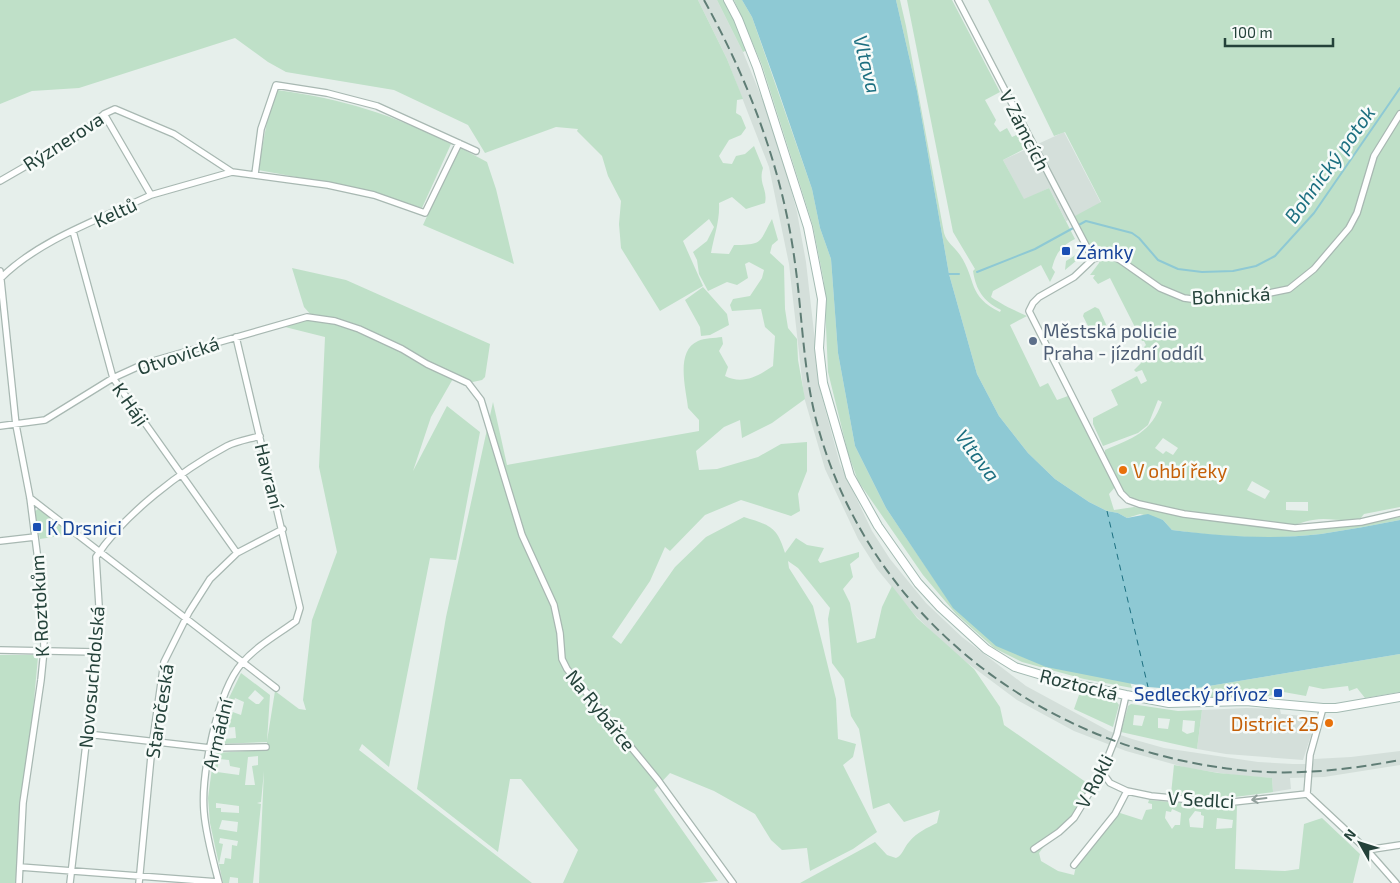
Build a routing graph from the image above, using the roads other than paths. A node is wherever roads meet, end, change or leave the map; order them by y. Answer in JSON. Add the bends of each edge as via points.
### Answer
{"nodes":[{"id":1,"x":728,"y":0,"type":"edge"},
{"id":2,"x":958,"y":0,"type":"edge"},
{"id":3,"x":104,"y":114,"type":"junction"},
{"id":4,"x":1400,"y":114,"type":"edge"},
{"id":5,"x":459,"y":143,"type":"junction"},
{"id":6,"x":476,"y":150,"type":"dead end"},
{"id":7,"x":232,"y":172,"type":"junction"},
{"id":8,"x":255,"y":174,"type":"junction"},
{"id":9,"x":0,"y":181,"type":"edge"},
{"id":10,"x":152,"y":195,"type":"junction"},
{"id":11,"x":72,"y":231,"type":"junction"},
{"id":12,"x":1093,"y":259,"type":"junction"},
{"id":13,"x":1,"y":275,"type":"edge"},
{"id":14,"x":236,"y":336,"type":"junction"},
{"id":15,"x":112,"y":378,"type":"junction"},
{"id":16,"x":481,"y":400,"type":"joint"},
{"id":17,"x":16,"y":425,"type":"junction"},
{"id":18,"x":0,"y":426,"type":"edge"},
{"id":19,"x":260,"y":436,"type":"junction"},
{"id":20,"x":182,"y":476,"type":"junction"},
{"id":21,"x":30,"y":498,"type":"junction"},
{"id":22,"x":1400,"y":513,"type":"edge"},
{"id":23,"x":283,"y":529,"type":"junction"},
{"id":24,"x":35,"y":536,"type":"junction"},
{"id":25,"x":0,"y":541,"type":"edge"},
{"id":26,"x":100,"y":550,"type":"junction"},
{"id":27,"x":237,"y":553,"type":"junction"},
{"id":28,"x":300,"y":616,"type":"joint"},
{"id":29,"x":186,"y":619,"type":"junction"},
{"id":30,"x":0,"y":650,"type":"edge"},
{"id":31,"x":44,"y":650,"type":"junction"},
{"id":32,"x":96,"y":652,"type":"junction"},
{"id":33,"x":242,"y":663,"type":"junction"},
{"id":34,"x":276,"y":688,"type":"dead end"},
{"id":35,"x":1126,"y":695,"type":"junction"},
{"id":36,"x":1400,"y":697,"type":"edge"},
{"id":37,"x":1323,"y":708,"type":"junction"},
{"id":38,"x":87,"y":734,"type":"junction"},
{"id":39,"x":153,"y":741,"type":"junction"},
{"id":40,"x":266,"y":747,"type":"dead end"},
{"id":41,"x":210,"y":748,"type":"junction"},
{"id":42,"x":1102,"y":772,"type":"junction"},
{"id":43,"x":1127,"y":791,"type":"junction"},
{"id":44,"x":1307,"y":794,"type":"junction"},
{"id":45,"x":1400,"y":845,"type":"edge"},
{"id":46,"x":1034,"y":849,"type":"dead end"},
{"id":47,"x":1367,"y":850,"type":"junction"},
{"id":48,"x":1074,"y":865,"type":"dead end"},
{"id":49,"x":20,"y":867,"type":"junction"},
{"id":50,"x":71,"y":871,"type":"junction"},
{"id":51,"x":140,"y":876,"type":"junction"},
{"id":52,"x":218,"y":882,"type":"edge"},
{"id":53,"x":19,"y":883,"type":"edge"},
{"id":54,"x":70,"y":883,"type":"edge"},
{"id":55,"x":139,"y":883,"type":"edge"},
{"id":56,"x":733,"y":883,"type":"edge"},
{"id":57,"x":1396,"y":883,"type":"edge"}],
"edges":[{"from":1,"to":35,"type":"main road","name":"Roztocká","via":[[757,67],[808,227],[822,299],[819,348],[833,425],[850,476],[878,526],[918,583],[966,632],[1001,660],[1058,680]]},
{"from":2,"to":12,"type":"street","name":"V Zámcích"},
{"from":3,"to":7,"type":"street","name":"Rýznerova","via":[[115,109],[144,120],[174,134]]},
{"from":3,"to":9,"type":"street","name":"Rýznerova","via":[[78,136]]},
{"from":3,"to":10,"type":"street","name":"Keltů"},
{"from":4,"to":12,"type":"street","name":"Bohnická","via":[[1374,156],[1350,228],[1314,269],[1289,289],[1250,297],[1184,298],[1160,288],[1112,256]]},
{"from":5,"to":6,"type":"street"},
{"from":5,"to":8,"type":"street","via":[[424,213],[328,185]]},
{"from":5,"to":8,"type":"street","via":[[377,106],[327,93],[276,85],[261,129]]},
{"from":7,"to":8,"type":"street"},
{"from":7,"to":10,"type":"street"},
{"from":10,"to":11,"type":"street","name":"Keltů"},
{"from":11,"to":13,"type":"street","name":"Keltů"},
{"from":11,"to":15,"type":"street","name":"K Háji"},
{"from":12,"to":22,"type":"street","via":[[1074,277],[1039,296],[1029,311],[1121,493],[1128,500],[1184,514],[1295,528],[1361,522]]},
{"from":13,"to":17,"type":"street","name":"K Roztokům"},
{"from":14,"to":15,"type":"street","name":"Otvovická","via":[[146,363]]},
{"from":14,"to":16,"type":"street","name":"Otvovická","via":[[307,317],[334,321],[385,341],[468,382]]},
{"from":14,"to":19,"type":"street","name":"Havraní"},
{"from":15,"to":17,"type":"street","name":"Otvovická","via":[[45,420]]},
{"from":15,"to":20,"type":"street","name":"K Háji"},
{"from":16,"to":56,"type":"street","name":"Na Rybářce","via":[[522,535],[554,605],[562,659],[567,669],[658,780]]},
{"from":17,"to":18,"type":"street","name":"Otvovická"},
{"from":17,"to":21,"type":"street","name":"K Roztokům"},
{"from":19,"to":20,"type":"street","via":[[229,446]]},
{"from":19,"to":23,"type":"street","name":"Havraní"},
{"from":20,"to":26,"type":"street","via":[[137,510]]},
{"from":20,"to":27,"type":"street","name":"K Háji"},
{"from":21,"to":24,"type":"street","name":"K Roztokům"},
{"from":21,"to":26,"type":"street"},
{"from":23,"to":27,"type":"street","name":"Staročeská"},
{"from":23,"to":28,"type":"street","name":"Havraní"},
{"from":24,"to":25,"type":"street"},
{"from":24,"to":31,"type":"street","name":"K Roztokům","via":[[43,600]]},
{"from":26,"to":29,"type":"street"},
{"from":26,"to":32,"type":"street","name":"Novosuchdolská","via":[[96,557],[100,622]]},
{"from":27,"to":29,"type":"street","name":"Staročeská","via":[[210,579]]},
{"from":28,"to":33,"type":"street","name":"Armádní"},
{"from":29,"to":33,"type":"street"},
{"from":29,"to":39,"type":"street","name":"Staročeská","via":[[164,662]]},
{"from":30,"to":31,"type":"street"},
{"from":31,"to":32,"type":"street"},
{"from":31,"to":49,"type":"street","name":"K Roztokům","via":[[23,803]]},
{"from":32,"to":38,"type":"street","name":"Novosuchdolská"},
{"from":33,"to":34,"type":"street"},
{"from":33,"to":41,"type":"street","name":"Armádní","via":[[221,705]]},
{"from":35,"to":37,"type":"main road","name":"Roztocká","via":[[1169,702],[1246,701]]},
{"from":35,"to":42,"type":"street","name":"V Rokli","via":[[1117,734]]},
{"from":36,"to":37,"type":"main road","name":"Roztocká"},
{"from":37,"to":44,"type":"street","via":[[1310,756]]},
{"from":38,"to":39,"type":"street"},
{"from":38,"to":50,"type":"street","name":"Novosuchdolská"},
{"from":39,"to":41,"type":"street"},
{"from":39,"to":51,"type":"street","name":"Staročeská"},
{"from":40,"to":41,"type":"street"},
{"from":41,"to":52,"type":"street","name":"Armádní","via":[[204,812]]},
{"from":42,"to":43,"type":"street","name":"V Sedlci","via":[[1110,783]]},
{"from":42,"to":46,"type":"street","name":"V Rokli","via":[[1074,818]]},
{"from":44,"to":43,"type":"street","name":"V Sedlci","one_way":true,"via":[[1224,803]]},
{"from":43,"to":48,"type":"street","via":[[1115,814]]},
{"from":44,"to":47,"type":"street"},
{"from":45,"to":47,"type":"street"},
{"from":47,"to":57,"type":"street"},
{"from":49,"to":50,"type":"street"},
{"from":49,"to":53,"type":"street","name":"K Roztokům"},
{"from":50,"to":51,"type":"street"},
{"from":50,"to":54,"type":"street","name":"Novosuchdolská"},
{"from":51,"to":52,"type":"street"},
{"from":51,"to":55,"type":"street","name":"Staročeská"}]}
